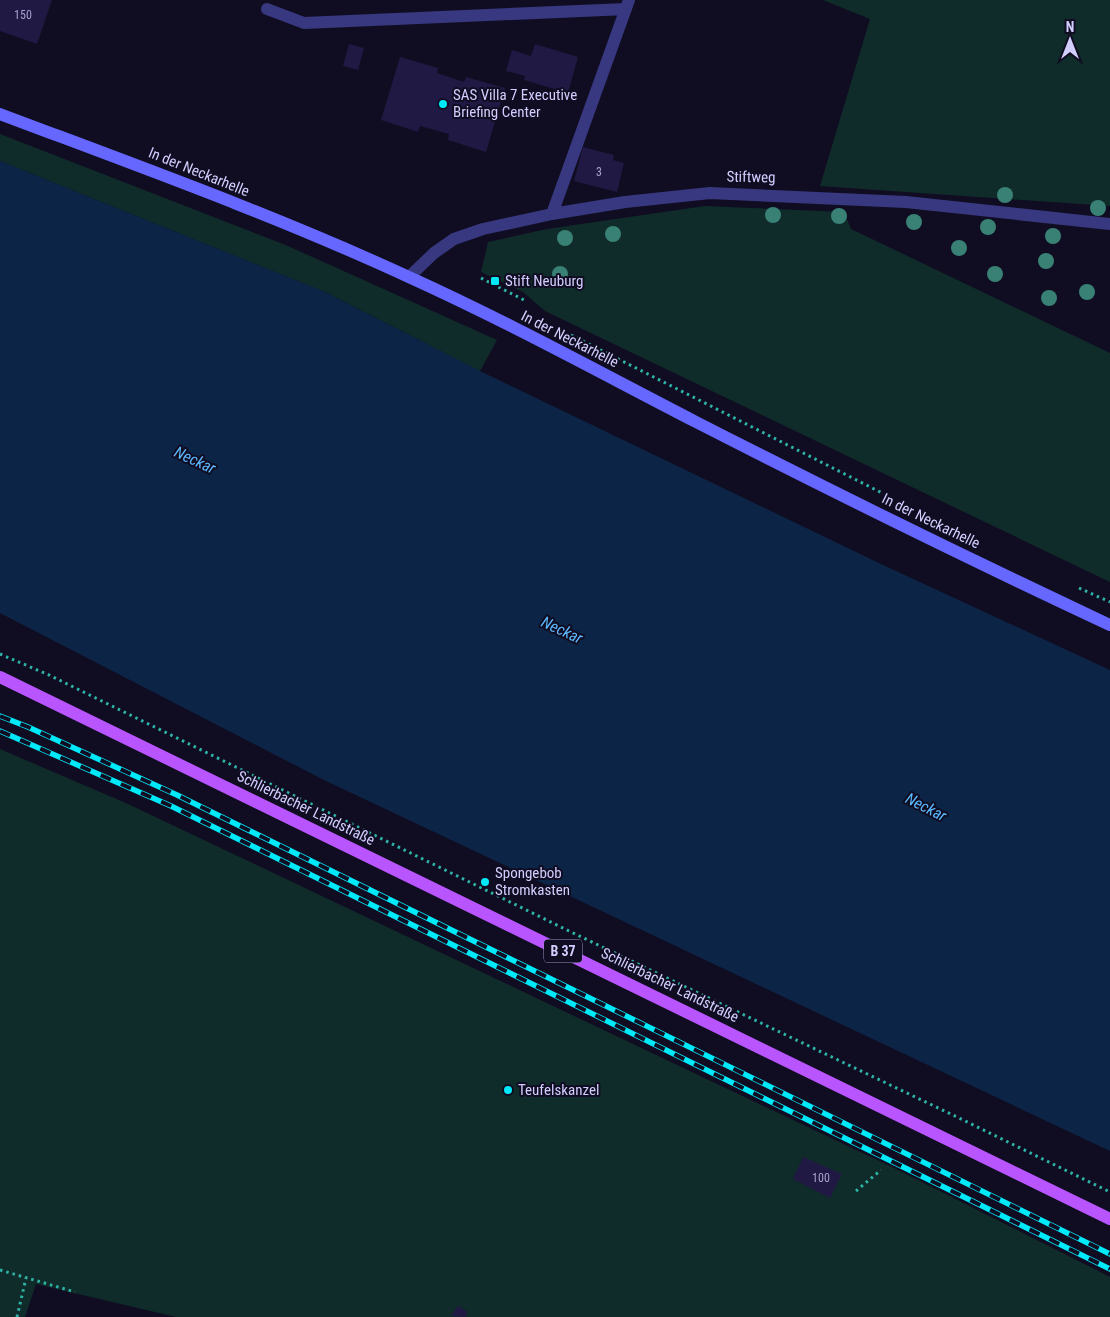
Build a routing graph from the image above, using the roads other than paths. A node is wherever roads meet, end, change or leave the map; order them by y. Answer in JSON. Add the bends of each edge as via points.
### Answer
{"nodes":[{"id":1,"x":628,"y":4,"type":"edge"},
{"id":2,"x":267,"y":9,"type":"dead end"},
{"id":3,"x":0,"y":114,"type":"edge"},
{"id":4,"x":552,"y":214,"type":"junction"},
{"id":5,"x":1110,"y":224,"type":"edge"},
{"id":6,"x":409,"y":277,"type":"junction"},
{"id":7,"x":1110,"y":625,"type":"edge"},
{"id":8,"x":0,"y":677,"type":"edge"},
{"id":9,"x":1110,"y":1219,"type":"edge"}],
"edges":[{"from":1,"to":2,"type":"street","via":[[304,23]]},
{"from":1,"to":4,"type":"street"},
{"from":3,"to":6,"type":"main road","name":"In der Neckarhelle","via":[[116,156]]},
{"from":4,"to":5,"type":"street","name":"Stiftweg","via":[[666,197],[744,193],[933,204]]},
{"from":4,"to":6,"type":"street","name":"Stiftweg","via":[[483,229],[454,239]]},
{"from":6,"to":7,"type":"main road","name":"In der Neckarhelle","via":[[996,572]]},
{"from":8,"to":9,"type":"main road","name":"Schlierbacher Landstraße","number":"B 37"}]}
